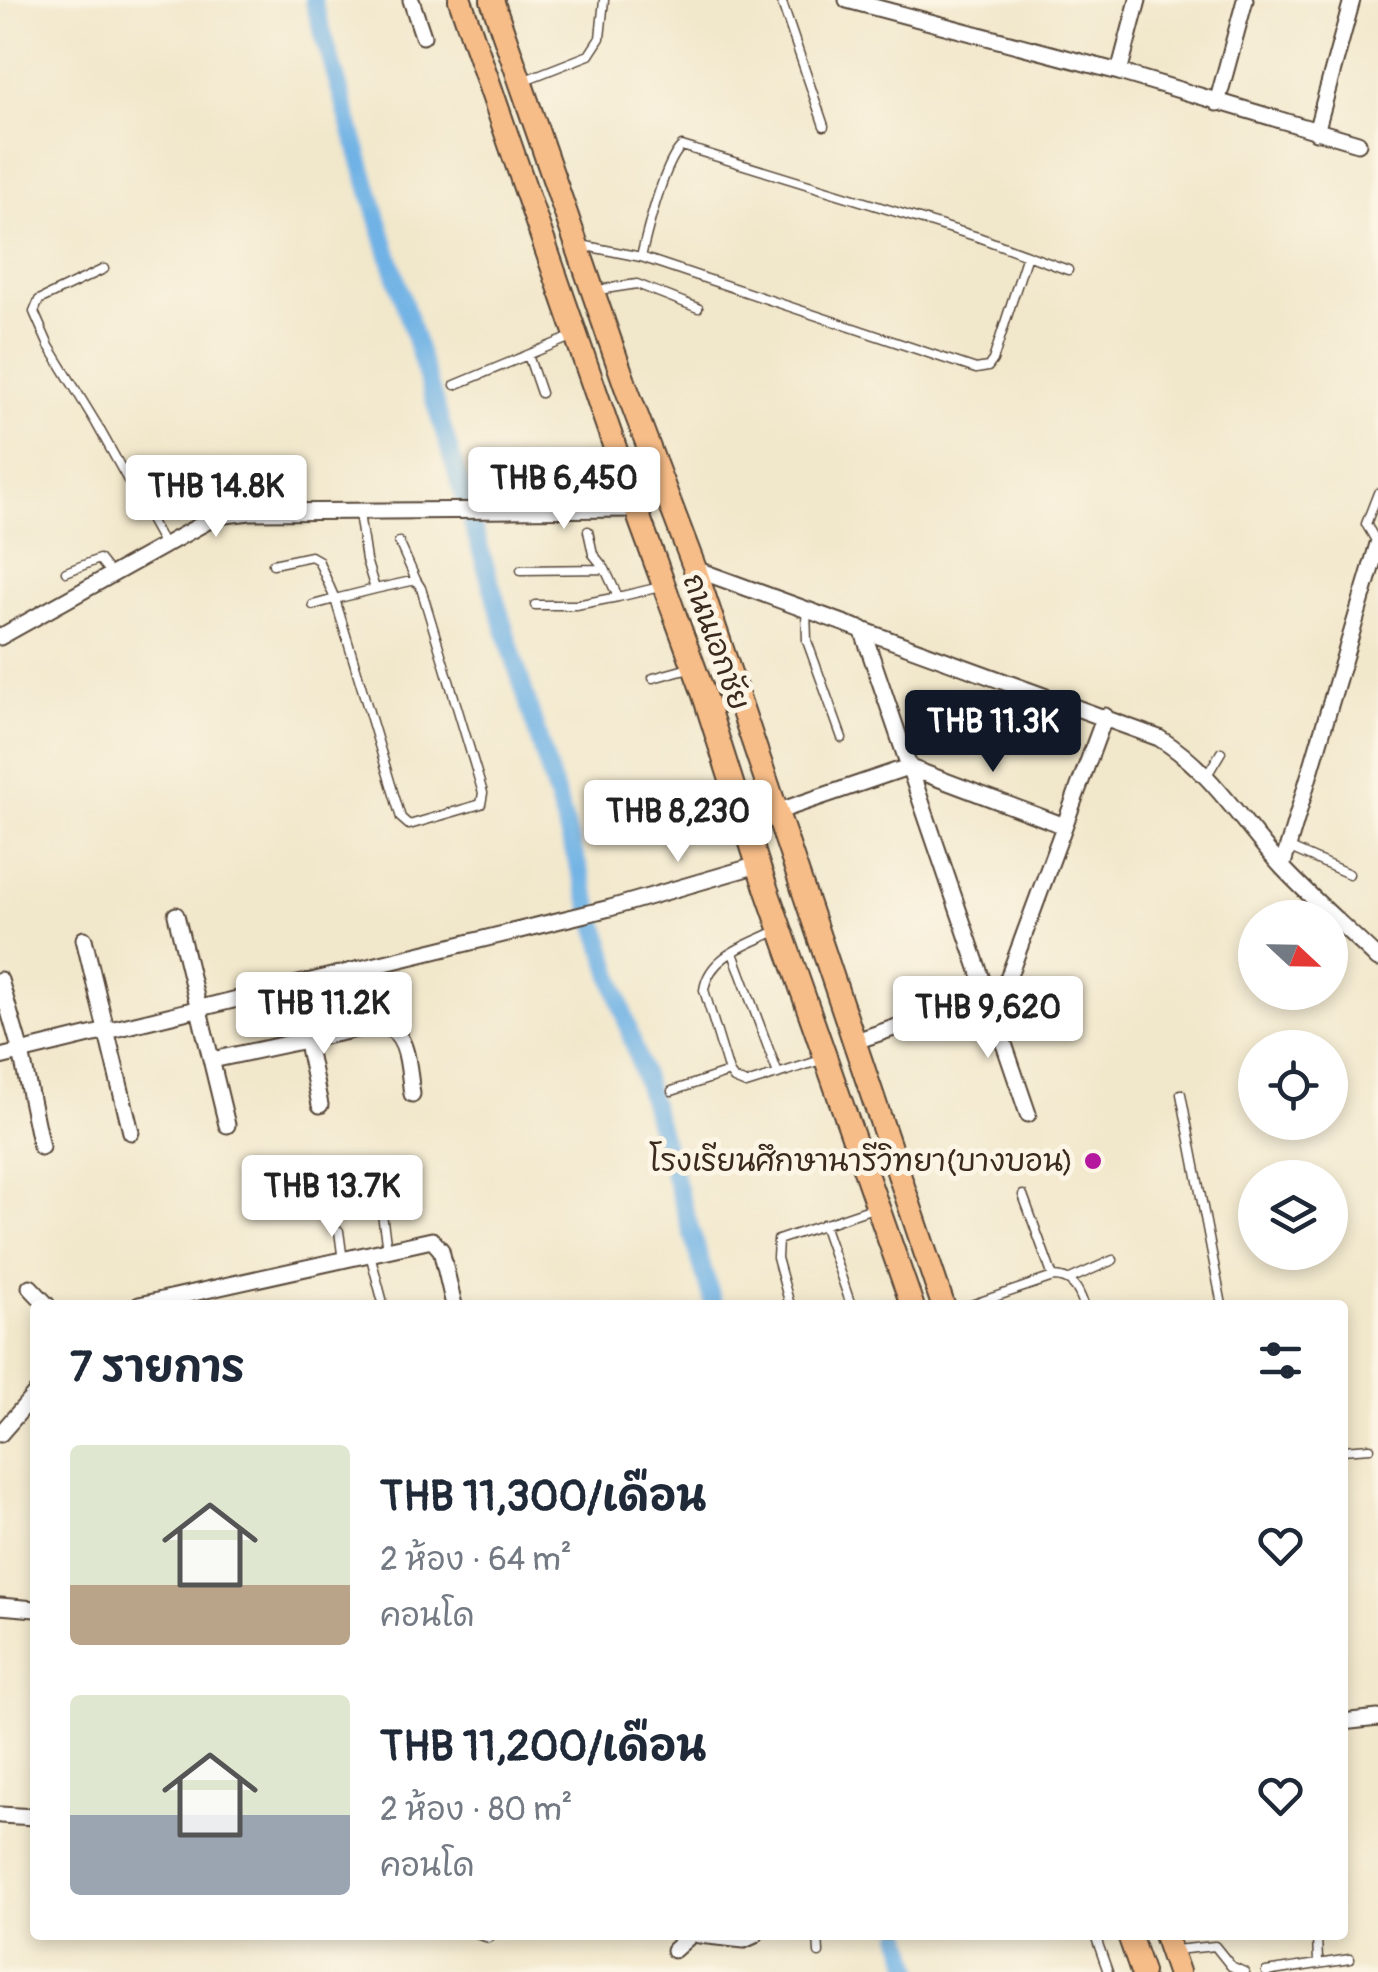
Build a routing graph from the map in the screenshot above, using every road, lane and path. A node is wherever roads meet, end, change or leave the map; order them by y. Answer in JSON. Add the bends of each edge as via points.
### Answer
{"nodes":[{"id":1,"x":411,"y":0,"type":"edge"},
{"id":2,"x":460,"y":0,"type":"edge"},
{"id":3,"x":492,"y":0,"type":"edge"},
{"id":4,"x":604,"y":0,"type":"edge"},
{"id":5,"x":781,"y":0,"type":"edge"},
{"id":6,"x":847,"y":0,"type":"edge"},
{"id":7,"x":1138,"y":0,"type":"edge"},
{"id":8,"x":1244,"y":0,"type":"edge"},
{"id":9,"x":1352,"y":0,"type":"edge"},
{"id":10,"x":424,"y":36,"type":"dead end"},
{"id":11,"x":1119,"y":72,"type":"junction"},
{"id":12,"x":520,"y":81,"type":"junction"},
{"id":13,"x":1217,"y":103,"type":"junction"},
{"id":14,"x":824,"y":126,"type":"dead end"},
{"id":15,"x":1316,"y":132,"type":"junction"},
{"id":16,"x":1358,"y":143,"type":"dead end"},
{"id":17,"x":578,"y":244,"type":"junction"},
{"id":18,"x":1028,"y":255,"type":"junction"},
{"id":19,"x":641,"y":258,"type":"junction"},
{"id":20,"x":104,"y":269,"type":"dead end"},
{"id":21,"x":1068,"y":270,"type":"dead end"},
{"id":22,"x":594,"y":292,"type":"junction"},
{"id":23,"x":698,"y":308,"type":"dead end"},
{"id":24,"x":575,"y":335,"type":"junction"},
{"id":25,"x":528,"y":356,"type":"junction"},
{"id":26,"x":455,"y":386,"type":"dead end"},
{"id":27,"x":542,"y":393,"type":"dead end"},
{"id":28,"x":1378,"y":493,"type":"edge"},
{"id":29,"x":637,"y":508,"type":"junction"},
{"id":30,"x":359,"y":513,"type":"junction"},
{"id":31,"x":588,"y":531,"type":"dead end"},
{"id":32,"x":399,"y":542,"type":"dead end"},
{"id":33,"x":164,"y":544,"type":"junction"},
{"id":34,"x":1378,"y":544,"type":"edge"},
{"id":35,"x":273,"y":564,"type":"dead end"},
{"id":36,"x":695,"y":569,"type":"junction"},
{"id":37,"x":521,"y":570,"type":"dead end"},
{"id":38,"x":605,"y":570,"type":"junction"},
{"id":39,"x":66,"y":572,"type":"dead end"},
{"id":40,"x":111,"y":574,"type":"junction"},
{"id":41,"x":661,"y":577,"type":"junction"},
{"id":42,"x":416,"y":580,"type":"junction"},
{"id":43,"x":376,"y":588,"type":"junction"},
{"id":44,"x":618,"y":596,"type":"junction"},
{"id":45,"x":334,"y":599,"type":"junction"},
{"id":46,"x":313,"y":606,"type":"dead end"},
{"id":47,"x":535,"y":606,"type":"dead end"},
{"id":48,"x":806,"y":609,"type":"junction"},
{"id":49,"x":862,"y":629,"type":"junction"},
{"id":50,"x":0,"y":637,"type":"edge"},
{"id":51,"x":694,"y":667,"type":"junction"},
{"id":52,"x":653,"y":678,"type":"dead end"},
{"id":53,"x":1105,"y":716,"type":"junction"},
{"id":54,"x":842,"y":738,"type":"dead end"},
{"id":55,"x":1221,"y":752,"type":"dead end"},
{"id":56,"x":908,"y":767,"type":"junction"},
{"id":57,"x":1206,"y":776,"type":"junction"},
{"id":58,"x":740,"y":807,"type":"junction"},
{"id":59,"x":776,"y":812,"type":"junction"},
{"id":60,"x":682,"y":825,"type":"dead end"},
{"id":61,"x":1062,"y":825,"type":"junction"},
{"id":62,"x":1288,"y":847,"type":"junction"},
{"id":63,"x":758,"y":865,"type":"junction"},
{"id":64,"x":1282,"y":867,"type":"junction"},
{"id":65,"x":1349,"y":874,"type":"dead end"},
{"id":66,"x":176,"y":915,"type":"dead end"},
{"id":67,"x":780,"y":928,"type":"junction"},
{"id":68,"x":84,"y":940,"type":"dead end"},
{"id":69,"x":733,"y":953,"type":"junction"},
{"id":70,"x":1378,"y":958,"type":"edge"},
{"id":71,"x":0,"y":980,"type":"edge"},
{"id":72,"x":990,"y":994,"type":"junction"},
{"id":73,"x":196,"y":1008,"type":"junction"},
{"id":74,"x":108,"y":1030,"type":"junction"},
{"id":75,"x":306,"y":1038,"type":"junction"},
{"id":76,"x":853,"y":1042,"type":"junction"},
{"id":77,"x":20,"y":1052,"type":"junction"},
{"id":78,"x":0,"y":1057,"type":"edge"},
{"id":79,"x":826,"y":1059,"type":"junction"},
{"id":80,"x":212,"y":1060,"type":"junction"},
{"id":81,"x":730,"y":1072,"type":"junction"},
{"id":82,"x":778,"y":1074,"type":"junction"},
{"id":83,"x":672,"y":1091,"type":"dead end"},
{"id":84,"x":412,"y":1094,"type":"dead end"},
{"id":85,"x":1181,"y":1094,"type":"dead end"},
{"id":86,"x":320,"y":1105,"type":"dead end"},
{"id":87,"x":1028,"y":1114,"type":"dead end"},
{"id":88,"x":227,"y":1125,"type":"dead end"},
{"id":89,"x":131,"y":1132,"type":"dead end"},
{"id":90,"x":41,"y":1147,"type":"dead end"},
{"id":91,"x":378,"y":1186,"type":"dead end"},
{"id":92,"x":1023,"y":1195,"type":"dead end"},
{"id":93,"x":878,"y":1207,"type":"junction"},
{"id":94,"x":823,"y":1224,"type":"junction"},
{"id":95,"x":339,"y":1231,"type":"dead end"},
{"id":96,"x":387,"y":1249,"type":"junction"},
{"id":97,"x":370,"y":1254,"type":"junction"},
{"id":98,"x":1113,"y":1260,"type":"dead end"},
{"id":99,"x":343,"y":1261,"type":"junction"},
{"id":100,"x":1053,"y":1277,"type":"junction"},
{"id":101,"x":1070,"y":1279,"type":"junction"},
{"id":102,"x":30,"y":1287,"type":"dead end"},
{"id":103,"x":382,"y":1298,"type":"dead end"},
{"id":104,"x":42,"y":1300,"type":"edge"},
{"id":105,"x":177,"y":1300,"type":"edge"},
{"id":106,"x":453,"y":1300,"type":"edge"},
{"id":107,"x":789,"y":1300,"type":"edge"},
{"id":108,"x":849,"y":1300,"type":"edge"},
{"id":109,"x":910,"y":1300,"type":"edge"},
{"id":110,"x":941,"y":1300,"type":"edge"},
{"id":111,"x":986,"y":1300,"type":"edge"},
{"id":112,"x":1081,"y":1300,"type":"edge"},
{"id":113,"x":1221,"y":1300,"type":"edge"},
{"id":114,"x":30,"y":1400,"type":"edge"},
{"id":115,"x":0,"y":1434,"type":"edge"},
{"id":116,"x":1370,"y":1448,"type":"dead end"},
{"id":117,"x":1348,"y":1450,"type":"edge"},
{"id":118,"x":0,"y":1606,"type":"edge"},
{"id":119,"x":30,"y":1608,"type":"edge"},
{"id":120,"x":1378,"y":1718,"type":"edge"},
{"id":121,"x":1348,"y":1721,"type":"edge"},
{"id":122,"x":0,"y":1816,"type":"edge"},
{"id":123,"x":30,"y":1817,"type":"edge"},
{"id":124,"x":688,"y":1940,"type":"edge"},
{"id":125,"x":818,"y":1940,"type":"edge"},
{"id":126,"x":1097,"y":1940,"type":"edge"},
{"id":127,"x":1131,"y":1940,"type":"edge"},
{"id":128,"x":1317,"y":1940,"type":"edge"},
{"id":129,"x":674,"y":1950,"type":"dead end"},
{"id":130,"x":1171,"y":1952,"type":"edge"},
{"id":131,"x":819,"y":1953,"type":"dead end"},
{"id":132,"x":1350,"y":1958,"type":"dead end"},
{"id":133,"x":1318,"y":1962,"type":"junction"},
{"id":134,"x":1108,"y":1972,"type":"edge"},
{"id":135,"x":1142,"y":1972,"type":"edge"},
{"id":136,"x":1244,"y":1972,"type":"edge"},
{"id":137,"x":1266,"y":1972,"type":"edge"}],
"edges":[{"from":1,"to":10,"type":"street"},
{"from":2,"to":24,"type":"main road","name":"ถนนเอกชัย"},
{"from":3,"to":12,"type":"main road","name":"ถนนเอกชัย"},
{"from":4,"to":12,"type":"lane","via":[[600,38],[590,55]]},
{"from":5,"to":14,"type":"lane"},
{"from":6,"to":11,"type":"street"},
{"from":7,"to":11,"type":"street"},
{"from":8,"to":13,"type":"street"},
{"from":9,"to":15,"type":"street"},
{"from":11,"to":13,"type":"street"},
{"from":12,"to":17,"type":"main road","name":"ถนนเอกชัย"},
{"from":13,"to":15,"type":"street"},
{"from":15,"to":16,"type":"street"},
{"from":17,"to":19,"type":"lane"},
{"from":17,"to":22,"type":"main road","name":"ถนนเอกชัย"},
{"from":18,"to":19,"type":"lane","via":[[682,146]]},
{"from":18,"to":19,"type":"lane","via":[[993,360],[976,368]]},
{"from":18,"to":21,"type":"lane"},
{"from":20,"to":33,"type":"lane","via":[[39,300],[34,312]]},
{"from":22,"to":23,"type":"lane","via":[[636,284]]},
{"from":22,"to":36,"type":"main road","name":"ถนนเอกชัย"},
{"from":24,"to":25,"type":"lane"},
{"from":24,"to":29,"type":"main road","name":"ถนนเอกชัย"},
{"from":25,"to":26,"type":"lane"},
{"from":25,"to":27,"type":"lane"},
{"from":28,"to":34,"type":"lane","via":[[1366,524]]},
{"from":29,"to":30,"type":"street"},
{"from":29,"to":41,"type":"main road","name":"ถนนเอกชัย"},
{"from":30,"to":33,"type":"street","via":[[233,513],[205,520]]},
{"from":30,"to":43,"type":"lane"},
{"from":31,"to":38,"type":"lane"},
{"from":32,"to":42,"type":"lane"},
{"from":33,"to":40,"type":"street"},
{"from":34,"to":62,"type":"street"},
{"from":35,"to":45,"type":"lane","via":[[314,556]]},
{"from":36,"to":41,"type":"main road"},
{"from":36,"to":48,"type":"street"},
{"from":36,"to":59,"type":"main road","name":"ถนนเอกชัย"},
{"from":37,"to":38,"type":"lane"},
{"from":38,"to":44,"type":"lane"},
{"from":39,"to":40,"type":"lane","via":[[99,559]]},
{"from":40,"to":50,"type":"street"},
{"from":41,"to":44,"type":"lane"},
{"from":41,"to":51,"type":"main road","name":"ถนนเอกชัย"},
{"from":42,"to":43,"type":"lane"},
{"from":42,"to":45,"type":"lane","via":[[483,792],[473,808],[409,825],[401,818]]},
{"from":43,"to":45,"type":"lane"},
{"from":44,"to":47,"type":"lane"},
{"from":45,"to":46,"type":"lane"},
{"from":48,"to":49,"type":"street"},
{"from":48,"to":54,"type":"lane","via":[[807,641]]},
{"from":49,"to":53,"type":"street"},
{"from":49,"to":56,"type":"street"},
{"from":51,"to":52,"type":"lane"},
{"from":51,"to":58,"type":"main road","name":"ถนนเอกชัย"},
{"from":53,"to":57,"type":"street","via":[[1160,738]]},
{"from":53,"to":61,"type":"street"},
{"from":55,"to":57,"type":"lane"},
{"from":56,"to":59,"type":"street"},
{"from":56,"to":61,"type":"street"},
{"from":56,"to":72,"type":"street"},
{"from":57,"to":64,"type":"street"},
{"from":58,"to":60,"type":"lane"},
{"from":58,"to":63,"type":"main road","name":"ถนนเอกชัย"},
{"from":59,"to":76,"type":"main road","name":"ถนนเอกชัย"},
{"from":61,"to":72,"type":"street","via":[[1007,981]]},
{"from":62,"to":64,"type":"street"},
{"from":62,"to":65,"type":"lane"},
{"from":63,"to":67,"type":"main road","name":"ถนนเอกชัย"},
{"from":63,"to":73,"type":"street","via":[[610,908]]},
{"from":64,"to":70,"type":"street"},
{"from":66,"to":73,"type":"street"},
{"from":67,"to":69,"type":"lane"},
{"from":67,"to":79,"type":"main road","name":"ถนนเอกชัย"},
{"from":68,"to":74,"type":"street"},
{"from":69,"to":81,"type":"lane","via":[[709,970],[704,990]]},
{"from":69,"to":82,"type":"lane"},
{"from":71,"to":77,"type":"street"},
{"from":72,"to":76,"type":"street"},
{"from":72,"to":87,"type":"street"},
{"from":73,"to":74,"type":"street"},
{"from":73,"to":80,"type":"street"},
{"from":74,"to":77,"type":"street"},
{"from":74,"to":89,"type":"street"},
{"from":75,"to":80,"type":"street"},
{"from":75,"to":84,"type":"street","via":[[381,1024],[395,1028]]},
{"from":75,"to":86,"type":"street"},
{"from":76,"to":110,"type":"main road","name":"ถนนเอกชัย"},
{"from":77,"to":78,"type":"street"},
{"from":77,"to":90,"type":"street"},
{"from":79,"to":82,"type":"lane"},
{"from":79,"to":93,"type":"main road","name":"ถนนเอกชัย"},
{"from":80,"to":88,"type":"street"},
{"from":81,"to":82,"type":"lane","via":[[746,1084]]},
{"from":81,"to":83,"type":"lane"},
{"from":85,"to":113,"type":"lane"},
{"from":91,"to":96,"type":"lane"},
{"from":92,"to":100,"type":"lane"},
{"from":93,"to":94,"type":"lane"},
{"from":93,"to":109,"type":"main road","name":"ถนนเอกชัย"},
{"from":94,"to":107,"type":"lane","via":[[776,1243]]},
{"from":94,"to":108,"type":"lane"},
{"from":95,"to":99,"type":"lane"},
{"from":96,"to":97,"type":"street"},
{"from":96,"to":106,"type":"street","via":[[425,1240],[438,1244]]},
{"from":97,"to":99,"type":"street"},
{"from":97,"to":103,"type":"lane"},
{"from":98,"to":101,"type":"lane"},
{"from":99,"to":105,"type":"street"},
{"from":100,"to":101,"type":"lane"},
{"from":100,"to":111,"type":"lane"},
{"from":101,"to":112,"type":"lane"},
{"from":102,"to":104,"type":"street"},
{"from":114,"to":115,"type":"street"},
{"from":116,"to":117,"type":"lane"},
{"from":118,"to":119,"type":"street"},
{"from":120,"to":121,"type":"street"},
{"from":122,"to":123,"type":"street"},
{"from":124,"to":129,"type":"street"},
{"from":125,"to":131,"type":"lane"},
{"from":126,"to":134,"type":"lane"},
{"from":127,"to":135,"type":"main road"},
{"from":128,"to":133,"type":"lane"},
{"from":130,"to":136,"type":"lane","via":[[1216,1946]]},
{"from":132,"to":133,"type":"lane"},
{"from":133,"to":137,"type":"lane"}]}
